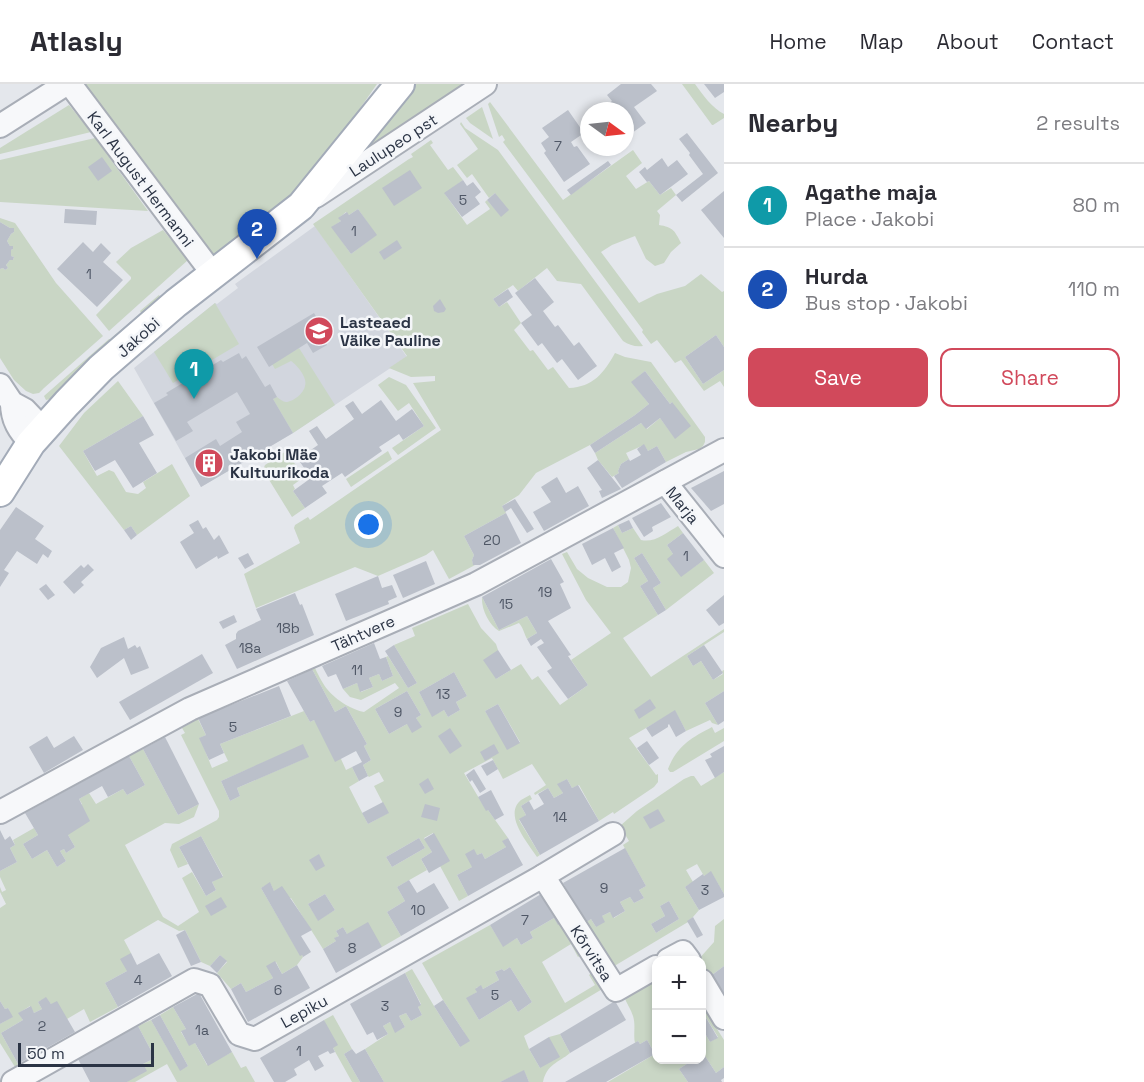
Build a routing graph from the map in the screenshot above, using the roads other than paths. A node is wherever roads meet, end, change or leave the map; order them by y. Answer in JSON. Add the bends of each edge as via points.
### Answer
{"nodes":[{"id":1,"x":68,"y":84,"type":"edge"},
{"id":2,"x":400,"y":84,"type":"edge"},
{"id":3,"x":485,"y":84,"type":"edge"},
{"id":4,"x":0,"y":126,"type":"edge"},
{"id":5,"x":300,"y":206,"type":"junction"},
{"id":6,"x":213,"y":274,"type":"junction"},
{"id":7,"x":6,"y":394,"type":"edge"},
{"id":8,"x":37,"y":436,"type":"junction"},
{"id":9,"x":724,"y":450,"type":"edge"},
{"id":10,"x":665,"y":482,"type":"junction"},
{"id":11,"x":0,"y":492,"type":"edge"},
{"id":12,"x":724,"y":556,"type":"edge"},
{"id":13,"x":0,"y":812,"type":"edge"},
{"id":14,"x":613,"y":834,"type":"dead end"},
{"id":15,"x":543,"y":876,"type":"junction"},
{"id":16,"x":675,"y":956,"type":"edge"},
{"id":17,"x":686,"y":956,"type":"edge"},
{"id":18,"x":652,"y":970,"type":"edge"},
{"id":19,"x":706,"y":988,"type":"edge"},
{"id":20,"x":724,"y":1017,"type":"edge"},
{"id":21,"x":13,"y":1082,"type":"edge"}],
"edges":[{"from":1,"to":4,"type":"street"},
{"from":1,"to":6,"type":"street","name":"Karl August Hermanni"},
{"from":2,"to":5,"type":"main road","name":"Jakobi"},
{"from":3,"to":5,"type":"street","name":"Laulupeo pst"},
{"from":5,"to":6,"type":"main road","name":"Jakobi"},
{"from":6,"to":8,"type":"main road","name":"Jakobi","via":[[101,368]]},
{"from":7,"to":8,"type":"street","via":[[25,410]]},
{"from":8,"to":11,"type":"main road","name":"Jakobi"},
{"from":9,"to":10,"type":"street","name":"Tähtvere"},
{"from":10,"to":12,"type":"street","name":"Marja"},
{"from":10,"to":13,"type":"street","name":"Tähtvere","via":[[476,584],[190,709]]},
{"from":14,"to":15,"type":"street","name":"Lepiku"},
{"from":15,"to":18,"type":"street","name":"Kõrvitsa","via":[[616,990]]},
{"from":15,"to":21,"type":"street","name":"Lepiku","via":[[255,1039],[239,1034],[210,985],[194,980]]},
{"from":16,"to":17,"type":"street","via":[[683,951]]},
{"from":19,"to":20,"type":"street"}]}
